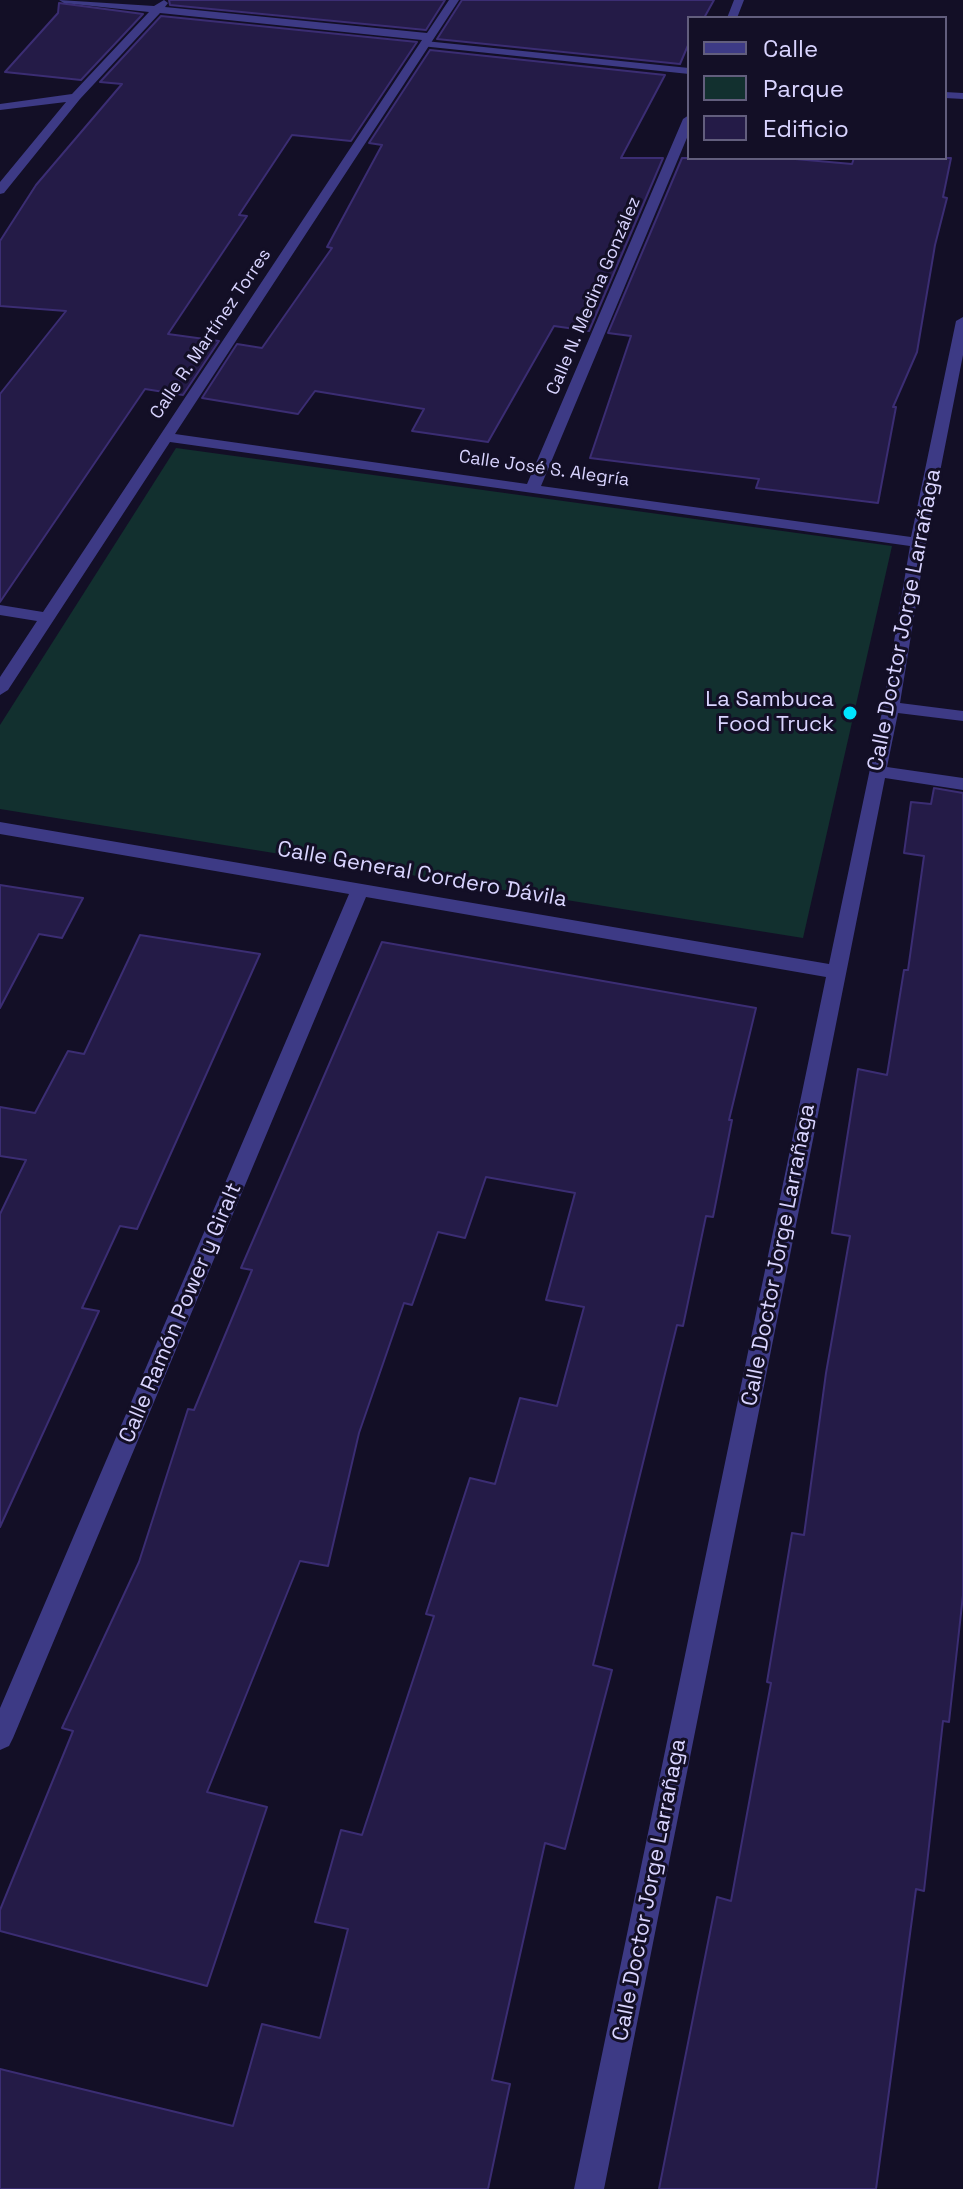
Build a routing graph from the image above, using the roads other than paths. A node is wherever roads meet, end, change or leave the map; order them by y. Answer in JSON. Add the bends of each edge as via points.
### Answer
{"nodes":[{"id":1,"x":64,"y":0,"type":"edge"},
{"id":2,"x":166,"y":0,"type":"edge"},
{"id":3,"x":454,"y":0,"type":"edge"},
{"id":4,"x":157,"y":10,"type":"junction"},
{"id":5,"x":428,"y":41,"type":"junction"},
{"id":6,"x":687,"y":71,"type":"edge"},
{"id":7,"x":76,"y":97,"type":"junction"},
{"id":8,"x":0,"y":107,"type":"edge"},
{"id":9,"x":687,"y":124,"type":"edge"},
{"id":10,"x":0,"y":190,"type":"edge"},
{"id":11,"x":963,"y":321,"type":"edge"},
{"id":12,"x":164,"y":437,"type":"junction"},
{"id":13,"x":533,"y":487,"type":"junction"},
{"id":14,"x":918,"y":543,"type":"junction"},
{"id":15,"x":0,"y":610,"type":"edge"},
{"id":16,"x":48,"y":618,"type":"junction"},
{"id":17,"x":0,"y":690,"type":"edge"},
{"id":18,"x":891,"y":707,"type":"junction"},
{"id":19,"x":963,"y":716,"type":"edge"},
{"id":20,"x":876,"y":771,"type":"junction"},
{"id":21,"x":963,"y":784,"type":"edge"},
{"id":22,"x":0,"y":828,"type":"edge"},
{"id":23,"x":361,"y":888,"type":"junction"},
{"id":24,"x":836,"y":972,"type":"junction"},
{"id":25,"x":0,"y":1738,"type":"edge"},
{"id":26,"x":589,"y":2189,"type":"edge"}],
"edges":[{"from":1,"to":4,"type":"street"},
{"from":2,"to":4,"type":"street"},
{"from":3,"to":5,"type":"street","name":"Calle R. Martínez Torres"},
{"from":4,"to":5,"type":"street"},
{"from":4,"to":7,"type":"street"},
{"from":5,"to":6,"type":"street"},
{"from":5,"to":12,"type":"street","name":"Calle R. Martínez Torres"},
{"from":7,"to":8,"type":"street"},
{"from":7,"to":10,"type":"street"},
{"from":9,"to":13,"type":"street","name":"Calle N. Medina González"},
{"from":11,"to":14,"type":"street","name":"Calle Doctor Jorge Larrañaga"},
{"from":12,"to":13,"type":"street","name":"Calle José S. Alegría"},
{"from":12,"to":16,"type":"street","name":"Calle R. Martínez Torres"},
{"from":13,"to":14,"type":"street","name":"Calle José S. Alegría"},
{"from":14,"to":18,"type":"street","name":"Calle Doctor Jorge Larrañaga"},
{"from":15,"to":16,"type":"street"},
{"from":16,"to":17,"type":"street","name":"Calle R. Martínez Torres"},
{"from":18,"to":19,"type":"street"},
{"from":18,"to":20,"type":"street","name":"Calle Doctor Jorge Larrañaga"},
{"from":20,"to":21,"type":"street"},
{"from":20,"to":24,"type":"street","name":"Calle Doctor Jorge Larrañaga"},
{"from":22,"to":23,"type":"street","name":"Calle General Cordero Dávila"},
{"from":23,"to":24,"type":"street","name":"Calle General Cordero Dávila"},
{"from":23,"to":25,"type":"street","name":"Calle Ramón Power y Giralt"},
{"from":24,"to":26,"type":"street","name":"Calle Doctor Jorge Larrañaga"}]}
